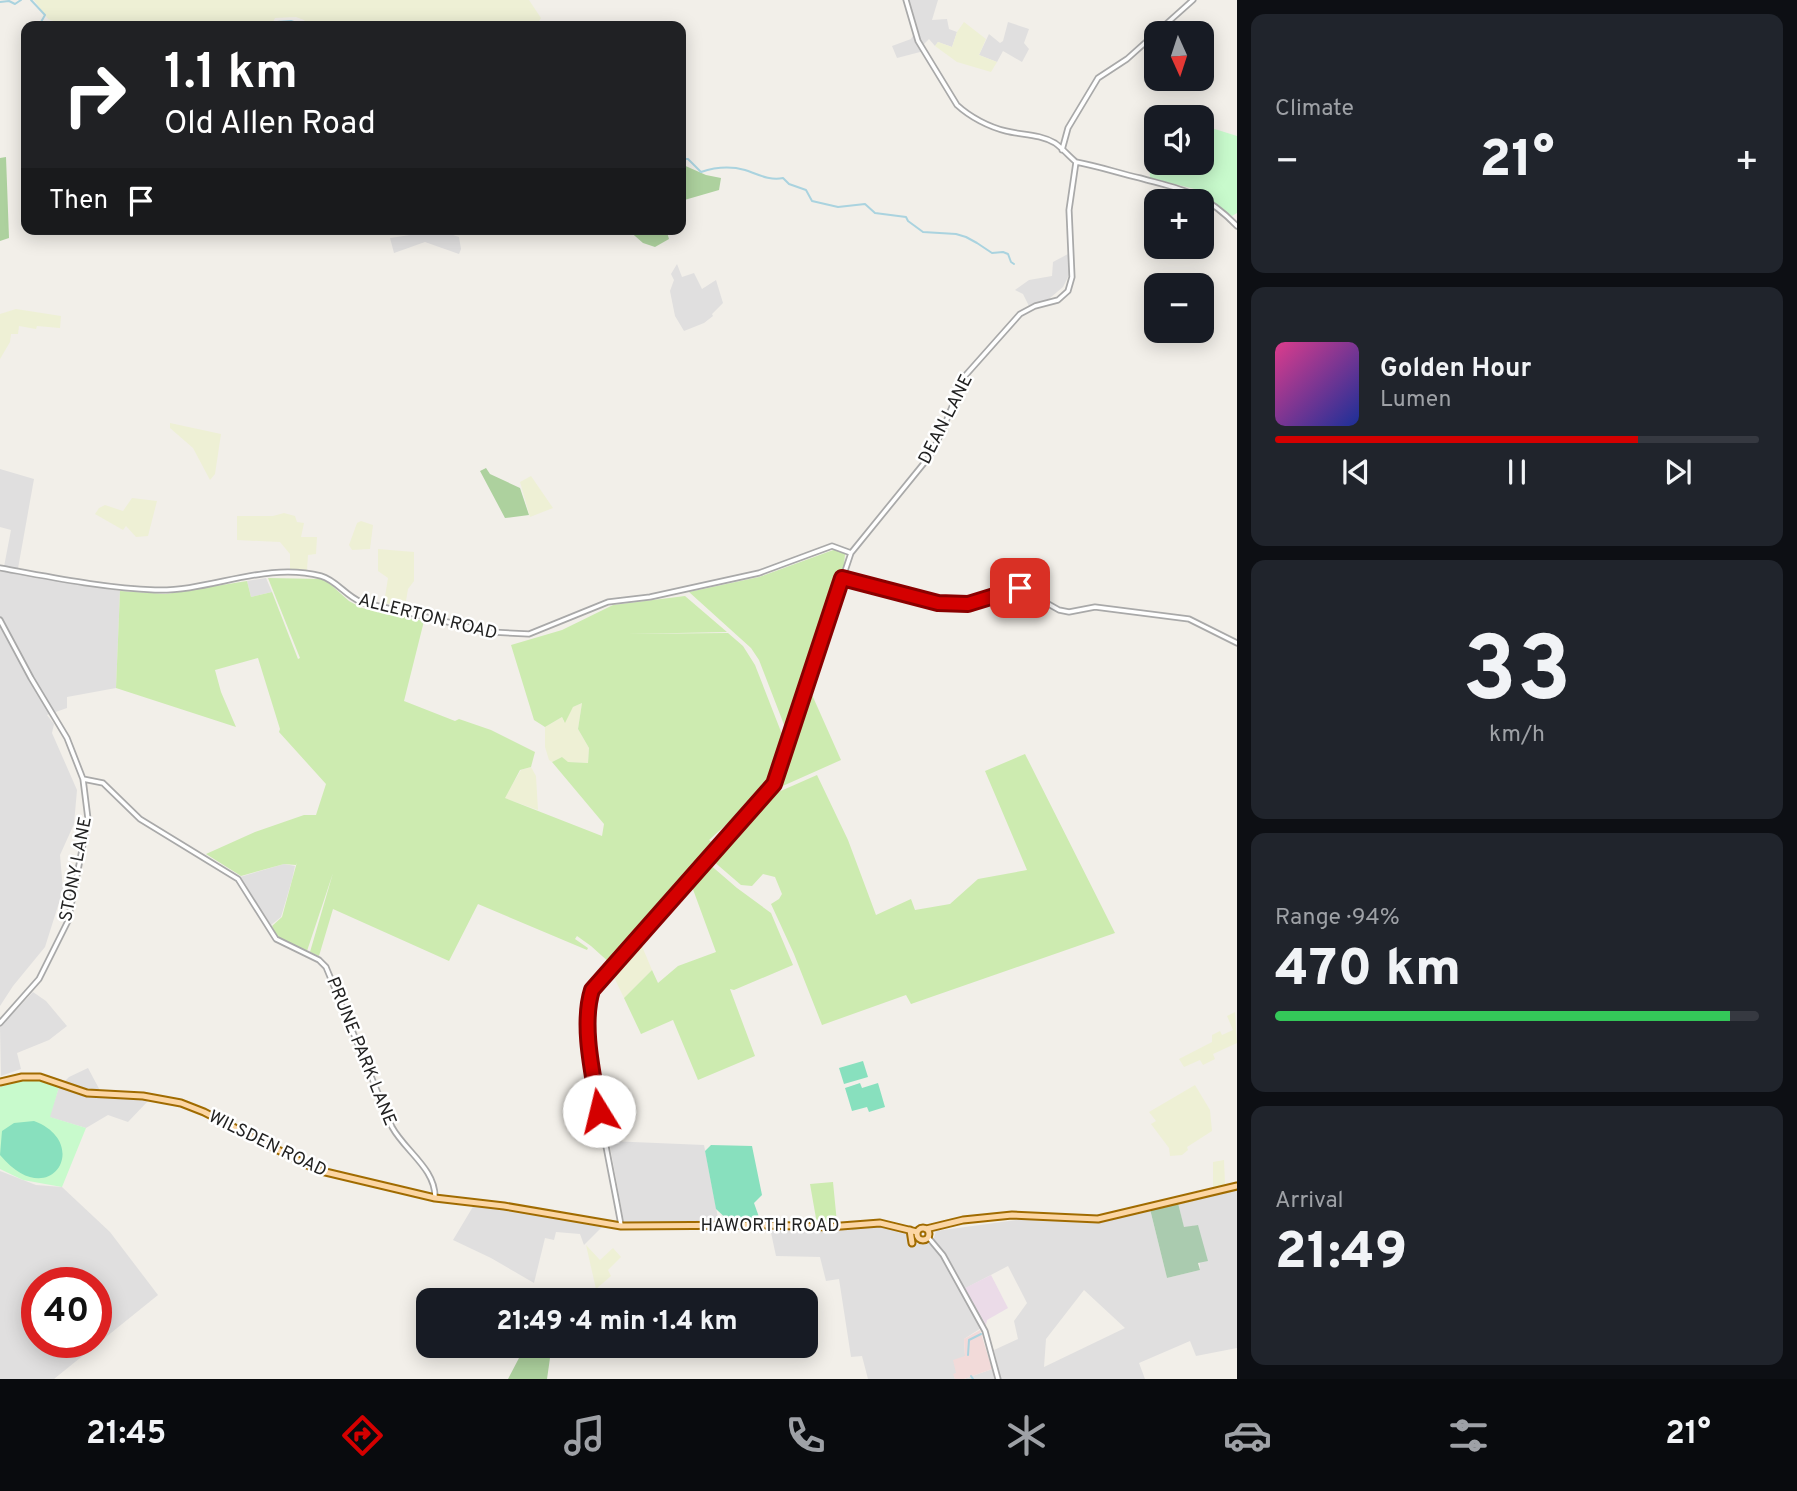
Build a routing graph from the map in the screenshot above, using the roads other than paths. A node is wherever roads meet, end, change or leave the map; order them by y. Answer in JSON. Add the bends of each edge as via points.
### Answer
{"nodes":[{"id":1,"x":906,"y":0,"type":"edge"},
{"id":2,"x":1193,"y":0,"type":"edge"},
{"id":3,"x":1062,"y":150,"type":"junction"},
{"id":4,"x":1076,"y":162,"type":"junction"},
{"id":5,"x":1237,"y":226,"type":"edge"},
{"id":6,"x":851,"y":553,"type":"junction"},
{"id":7,"x":0,"y":568,"type":"edge"},
{"id":8,"x":842,"y":578,"type":"junction"},
{"id":9,"x":0,"y":620,"type":"edge"},
{"id":10,"x":1237,"y":643,"type":"edge"},
{"id":11,"x":83,"y":779,"type":"junction"},
{"id":12,"x":0,"y":1023,"type":"edge"},
{"id":13,"x":0,"y":1082,"type":"edge"},
{"id":14,"x":1237,"y":1186,"type":"edge"},
{"id":15,"x":435,"y":1198,"type":"junction"},
{"id":16,"x":621,"y":1226,"type":"junction"},
{"id":17,"x":926,"y":1229,"type":"junction"},
{"id":18,"x":910,"y":1230,"type":"junction"},
{"id":19,"x":917,"y":1232,"type":"junction"},
{"id":20,"x":928,"y":1237,"type":"junction"},
{"id":21,"x":912,"y":1243,"type":"dead end"},
{"id":22,"x":998,"y":1379,"type":"edge"}],
"edges":[{"from":1,"to":3,"type":"street","via":[[924,54],[964,112],[1007,132],[1046,139]]},
{"from":2,"to":3,"type":"street","via":[[1098,79],[1068,128]]},
{"from":3,"to":4,"type":"street"},
{"from":4,"to":5,"type":"street","via":[[1193,192]]},
{"from":4,"to":6,"type":"street","name":"DEAN LANE","via":[[1069,210],[1071,284],[1064,296],[1020,314],[964,377],[929,457]]},
{"from":6,"to":7,"type":"street","name":"ALLERTON ROAD","via":[[832,546],[759,573],[608,602],[541,631],[518,635],[361,602],[331,581],[310,575],[272,573],[158,590]]},
{"from":6,"to":8,"type":"street","name":"DEAN LANE"},
{"from":8,"to":10,"type":"street","via":[[938,603],[968,604],[1020,588],[1059,610],[1095,607],[1181,617]]},
{"from":8,"to":16,"type":"street","name":"DEAN LANE","via":[[774,784],[592,990],[590,1049]]},
{"from":9,"to":11,"type":"street","via":[[67,738]]},
{"from":11,"to":12,"type":"street","name":"STONY LANE","via":[[88,818],[68,921],[32,989]]},
{"from":11,"to":15,"type":"street","name":"PRUNE PARK LANE","via":[[103,783],[141,819],[238,879],[276,939],[326,967],[392,1126],[426,1171]]},
{"from":13,"to":15,"type":"main road","name":"WILSDEN ROAD","via":[[40,1077],[87,1093],[181,1103],[317,1170]]},
{"from":14,"to":17,"type":"main road","via":[[1098,1219],[1013,1215]]},
{"from":15,"to":16,"type":"main road","name":"WILSDEN ROAD"},
{"from":16,"to":18,"type":"main road","name":"HAWORTH ROAD","via":[[880,1223]]},
{"from":17,"to":19,"type":"main road"},
{"from":17,"to":20,"type":"main road"},
{"from":18,"to":19,"type":"main road","name":"HAWORTH ROAD"},
{"from":18,"to":21,"type":"main road"},
{"from":19,"to":20,"type":"main road","name":"HAWORTH ROAD","via":[[920,1239]]},
{"from":20,"to":22,"type":"street","via":[[985,1331]]}]}
